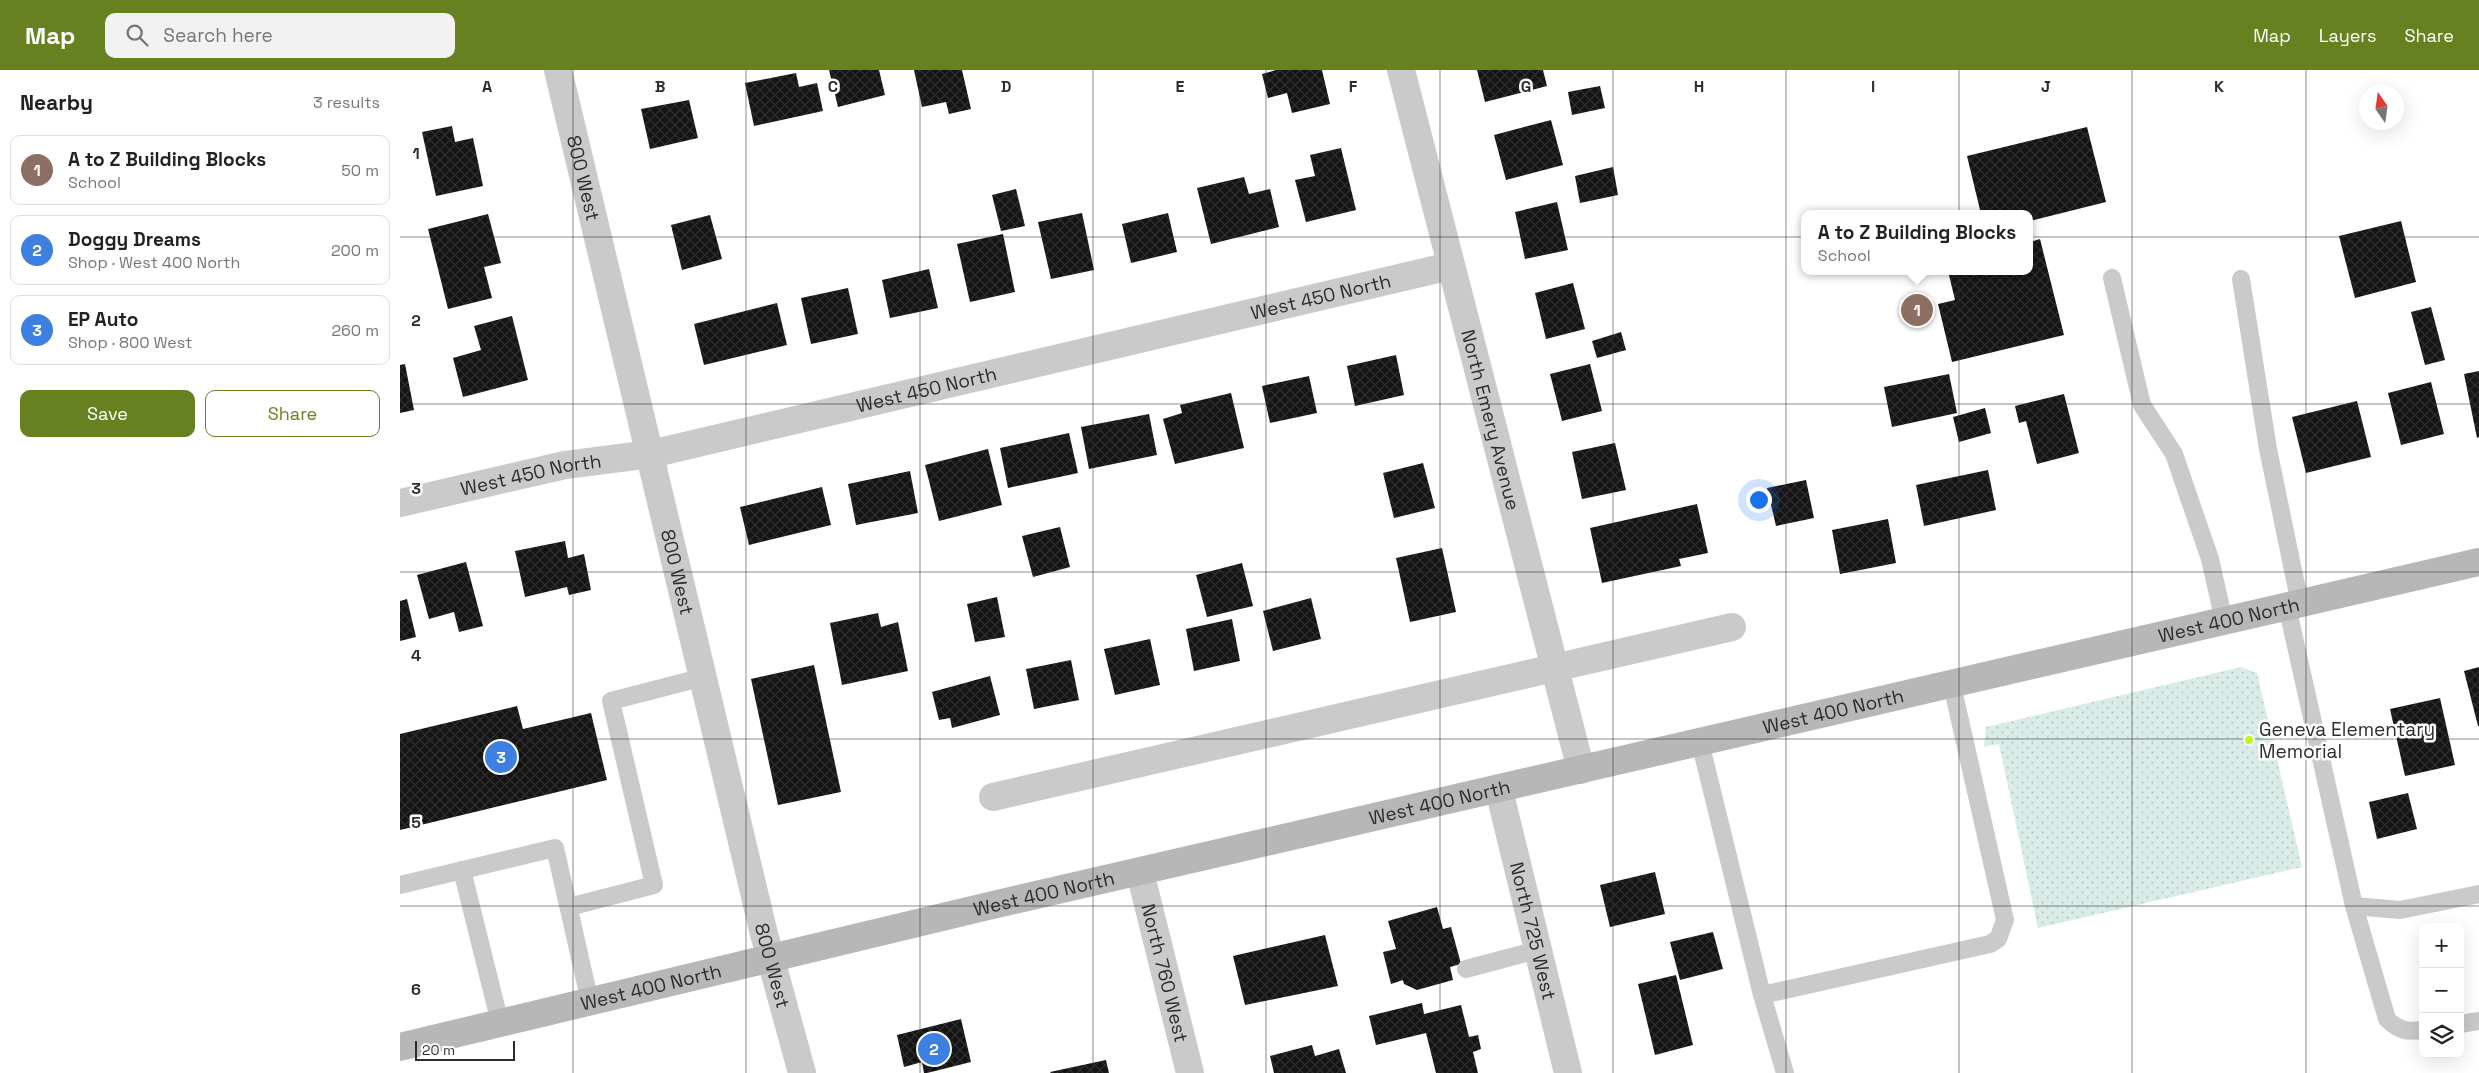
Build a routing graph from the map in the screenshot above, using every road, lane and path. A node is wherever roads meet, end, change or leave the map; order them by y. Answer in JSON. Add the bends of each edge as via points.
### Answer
{"nodes":[{"id":1,"x":558,"y":70,"type":"edge"},
{"id":2,"x":1401,"y":70,"type":"edge"},
{"id":3,"x":1450,"y":266,"type":"junction"},
{"id":4,"x":2112,"y":278,"type":"dead end"},
{"id":5,"x":2241,"y":279,"type":"dead end"},
{"id":6,"x":651,"y":454,"type":"junction"},
{"id":7,"x":400,"y":503,"type":"edge"},
{"id":8,"x":2479,"y":562,"type":"edge"},
{"id":9,"x":2293,"y":605,"type":"junction"},
{"id":10,"x":2224,"y":621,"type":"junction"},
{"id":11,"x":1732,"y":627,"type":"dead end"},
{"id":12,"x":1554,"y":666,"type":"junction"},
{"id":13,"x":704,"y":677,"type":"junction"},
{"id":14,"x":1952,"y":685,"type":"junction"},
{"id":15,"x":1700,"y":742,"type":"junction"},
{"id":16,"x":1581,"y":770,"type":"junction"},
{"id":17,"x":1499,"y":790,"type":"junction"},
{"id":18,"x":993,"y":797,"type":"dead end"},
{"id":19,"x":462,"y":870,"type":"junction"},
{"id":20,"x":1140,"y":872,"type":"junction"},
{"id":21,"x":400,"y":885,"type":"edge"},
{"id":22,"x":2479,"y":894,"type":"edge"},
{"id":23,"x":2354,"y":906,"type":"junction"},
{"id":24,"x":569,"y":907,"type":"junction"},
{"id":25,"x":1538,"y":950,"type":"junction"},
{"id":26,"x":770,"y":959,"type":"junction"},
{"id":27,"x":1466,"y":969,"type":"dead end"},
{"id":28,"x":1762,"y":995,"type":"junction"},
{"id":29,"x":590,"y":1002,"type":"junction"},
{"id":30,"x":2479,"y":1021,"type":"edge"},
{"id":31,"x":500,"y":1023,"type":"junction"},
{"id":32,"x":2464,"y":1023,"type":"edge"},
{"id":33,"x":2419,"y":1031,"type":"edge"},
{"id":34,"x":400,"y":1048,"type":"edge"},
{"id":35,"x":802,"y":1073,"type":"edge"},
{"id":36,"x":1190,"y":1073,"type":"edge"},
{"id":37,"x":1568,"y":1073,"type":"edge"},
{"id":38,"x":1785,"y":1073,"type":"edge"}],
"edges":[{"from":1,"to":6,"type":"street","name":"800 West"},
{"from":2,"to":3,"type":"street","name":"North Emery Avenue"},
{"from":3,"to":6,"type":"street","name":"West 450 North"},
{"from":3,"to":12,"type":"street","name":"North Emery Avenue"},
{"from":4,"to":10,"type":"lane","via":[[2142,405],[2174,454],[2208,553]]},
{"from":5,"to":9,"type":"lane"},
{"from":6,"to":7,"type":"street","name":"West 450 North","via":[[564,465]]},
{"from":6,"to":13,"type":"street","name":"800 West"},
{"from":8,"to":9,"type":"main road","name":"West 400 North"},
{"from":9,"to":10,"type":"main road","name":"West 400 North"},
{"from":9,"to":23,"type":"lane"},
{"from":10,"to":14,"type":"main road","name":"West 400 North"},
{"from":11,"to":12,"type":"street"},
{"from":12,"to":16,"type":"street","name":"North Emery Avenue"},
{"from":12,"to":18,"type":"street"},
{"from":13,"to":24,"type":"lane","via":[[611,701],[654,885]]},
{"from":13,"to":26,"type":"street","name":"800 West"},
{"from":14,"to":15,"type":"main road","name":"West 400 North"},
{"from":14,"to":28,"type":"lane","via":[[2005,920],[1998,939],[1990,944]]},
{"from":15,"to":16,"type":"main road","name":"West 400 North"},
{"from":15,"to":28,"type":"lane"},
{"from":16,"to":17,"type":"main road","name":"West 400 North"},
{"from":17,"to":20,"type":"main road","name":"West 400 North"},
{"from":17,"to":25,"type":"street","name":"North 725 West"},
{"from":19,"to":21,"type":"lane"},
{"from":19,"to":24,"type":"lane","via":[[556,848]]},
{"from":19,"to":31,"type":"lane"},
{"from":20,"to":26,"type":"main road","name":"West 400 North"},
{"from":20,"to":36,"type":"street","name":"North 760 West"},
{"from":22,"to":23,"type":"lane","via":[[2400,910]]},
{"from":23,"to":33,"type":"lane","via":[[2388,1019],[2396,1028],[2408,1032]]},
{"from":24,"to":29,"type":"lane"},
{"from":25,"to":27,"type":"lane"},
{"from":25,"to":37,"type":"street","name":"North 725 West"},
{"from":26,"to":29,"type":"main road","name":"West 400 North"},
{"from":26,"to":35,"type":"street","name":"800 West"},
{"from":28,"to":38,"type":"lane"},
{"from":29,"to":31,"type":"main road","name":"West 400 North"},
{"from":30,"to":32,"type":"lane"},
{"from":31,"to":34,"type":"main road","name":"West 400 North"}]}
